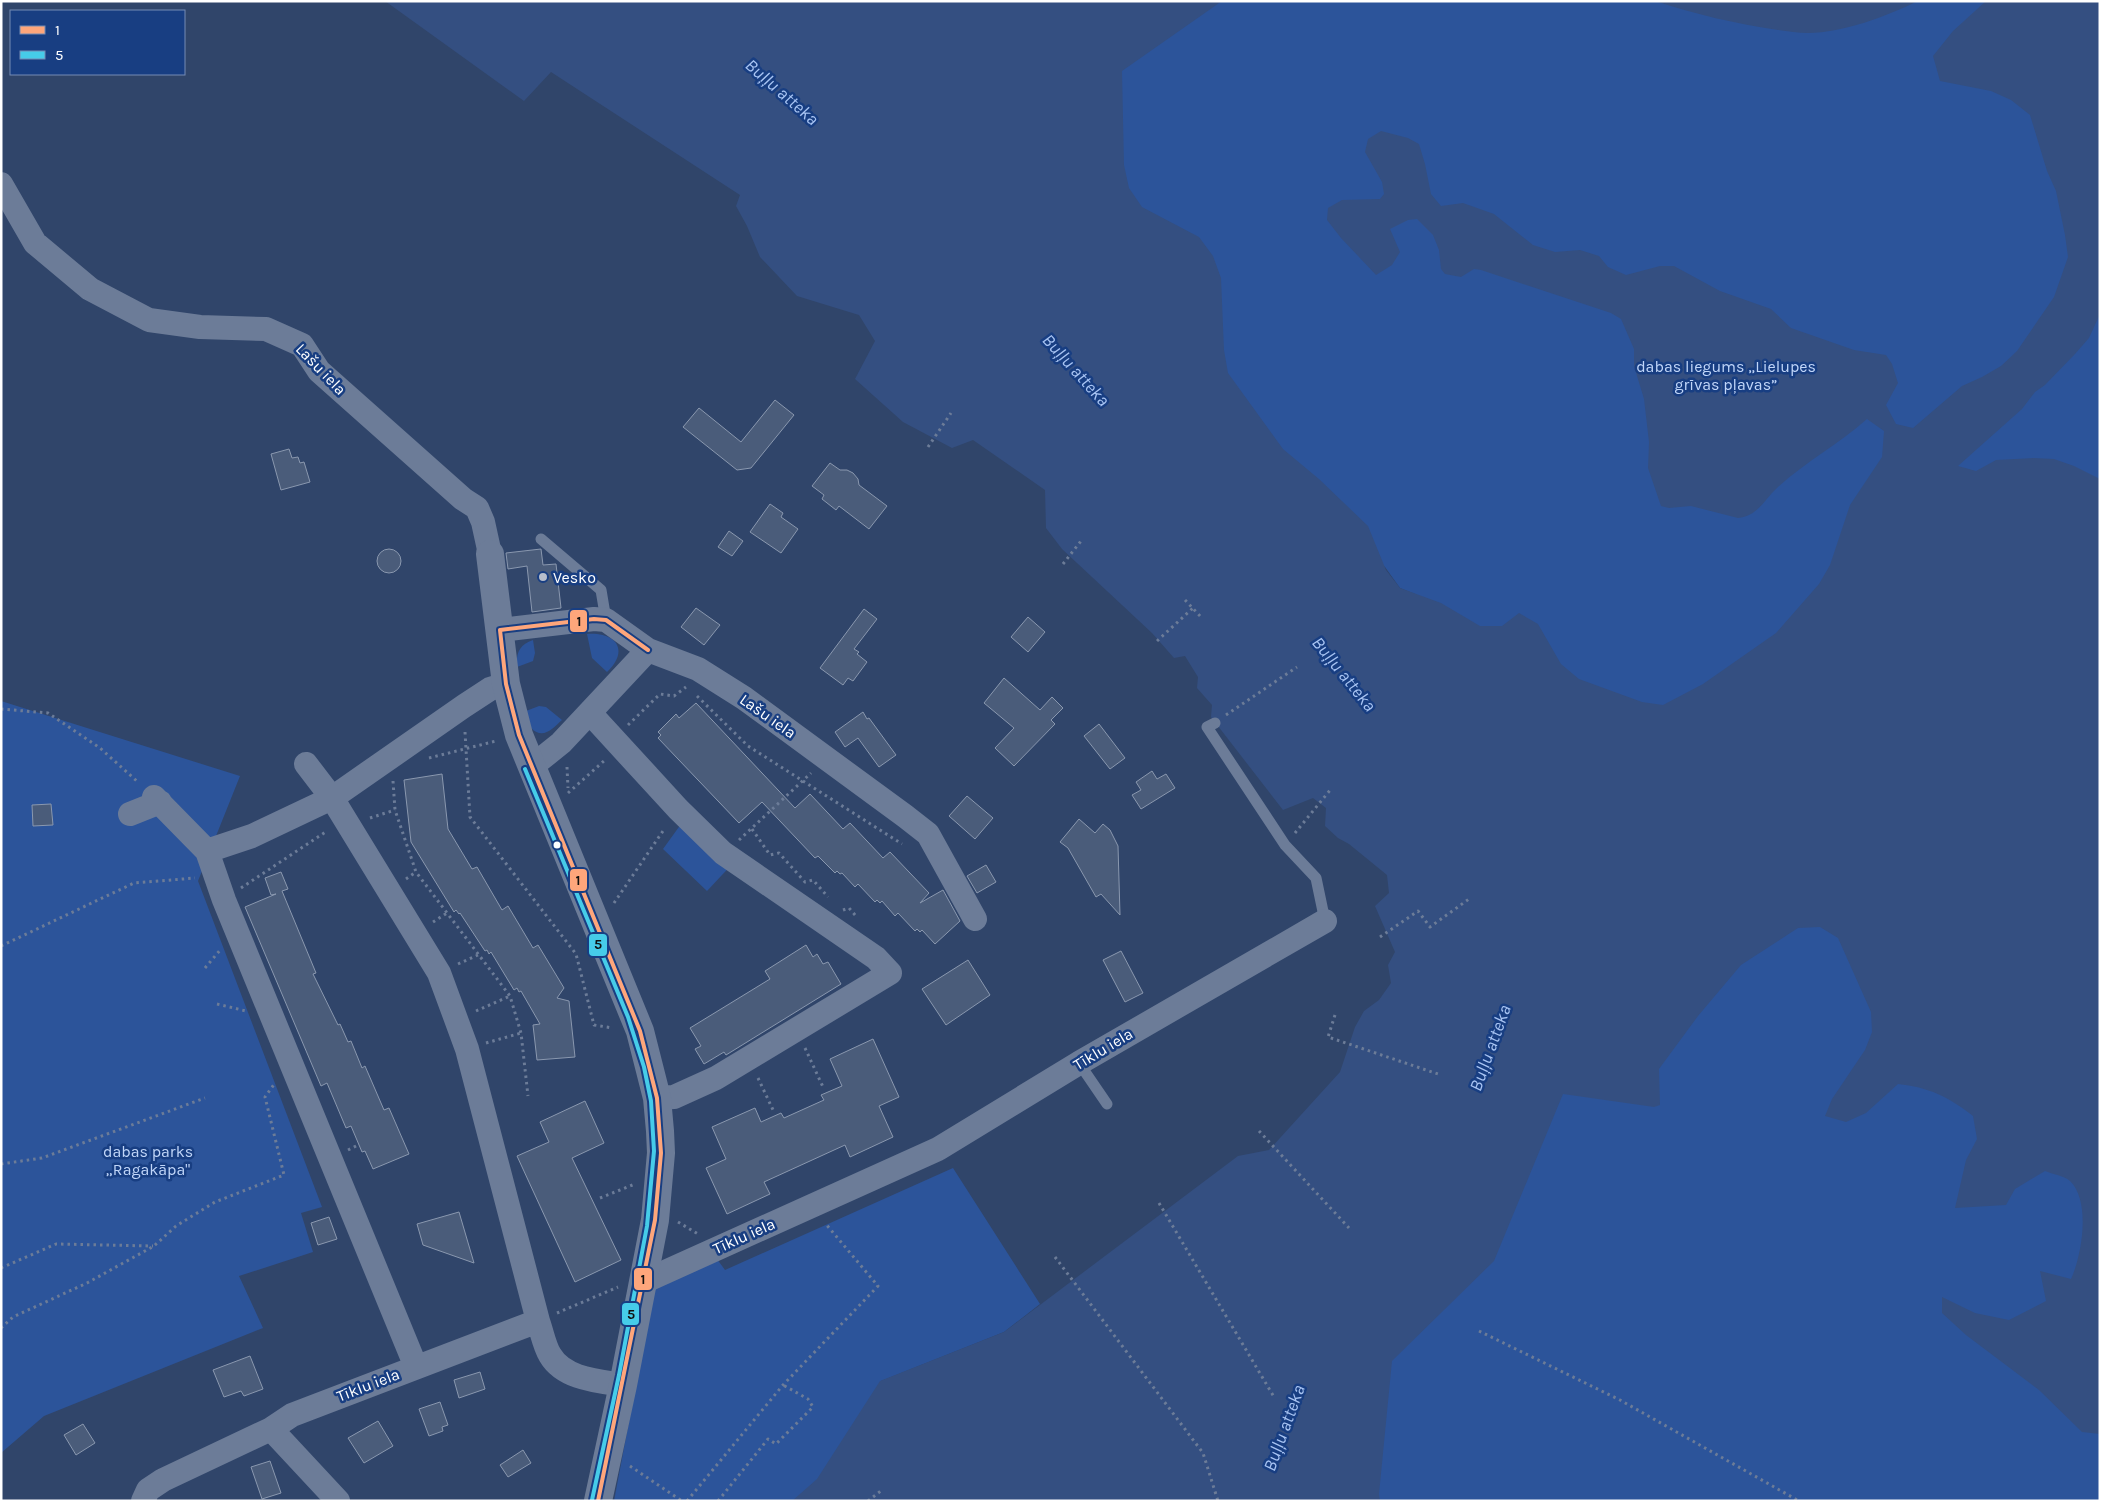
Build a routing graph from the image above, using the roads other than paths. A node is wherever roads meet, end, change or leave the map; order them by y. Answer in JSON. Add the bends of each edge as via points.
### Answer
{"nodes":[{"id":1,"x":1,"y":184,"type":"edge"},
{"id":2,"x":541,"y":539,"type":"dead end"},
{"id":3,"x":490,"y":554,"type":"joint"},
{"id":4,"x":606,"y":620,"type":"junction"},
{"id":5,"x":500,"y":630,"type":"junction"},
{"id":6,"x":648,"y":650,"type":"junction"},
{"id":7,"x":506,"y":684,"type":"junction"},
{"id":8,"x":590,"y":713,"type":"junction"},
{"id":9,"x":1215,"y":723,"type":"road end"},
{"id":10,"x":306,"y":764,"type":"dead end"},
{"id":11,"x":531,"y":768,"type":"junction"},
{"id":12,"x":332,"y":798,"type":"junction"},
{"id":13,"x":130,"y":814,"type":"dead end"},
{"id":14,"x":208,"y":851,"type":"junction"},
{"id":15,"x":975,"y":919,"type":"dead end"},
{"id":16,"x":1325,"y":921,"type":"joint"},
{"id":17,"x":1079,"y":1063,"type":"junction"},
{"id":18,"x":657,"y":1098,"type":"junction"},
{"id":19,"x":1107,"y":1104,"type":"dead end"},
{"id":20,"x":643,"y":1282,"type":"junction"},
{"id":21,"x":538,"y":1321,"type":"junction"},
{"id":22,"x":416,"y":1367,"type":"junction"},
{"id":23,"x":623,"y":1386,"type":"junction"},
{"id":24,"x":271,"y":1429,"type":"junction"},
{"id":25,"x":143,"y":1501,"type":"edge"},
{"id":26,"x":338,"y":1501,"type":"edge"},
{"id":27,"x":598,"y":1501,"type":"edge"}],
"edges":[{"from":1,"to":3,"type":"street","name":"Lašu iela","via":[[35,243],[90,289],[149,320],[200,327],[266,329],[302,345],[319,371],[477,508]]},
{"from":2,"to":4,"type":"lane","via":[[601,590]]},
{"from":3,"to":5,"type":"street","name":"Lašu iela"},
{"from":4,"to":5,"type":"street"},
{"from":4,"to":6,"type":"street","name":"Lašu iela"},
{"from":5,"to":7,"type":"street","name":"Lašu iela"},
{"from":6,"to":8,"type":"street"},
{"from":6,"to":15,"type":"street","name":"Lašu iela","via":[[698,670],[744,698],[928,834]]},
{"from":7,"to":11,"type":"street","name":"Lašu iela"},
{"from":7,"to":12,"type":"street","via":[[490,689],[464,706]]},
{"from":8,"to":11,"type":"street"},
{"from":8,"to":18,"type":"street","via":[[723,853],[876,958],[890,973],[716,1078],[674,1097]]},
{"from":9,"to":16,"type":"lane","via":[[1207,728],[1285,845],[1316,878]]},
{"from":10,"to":12,"type":"street"},
{"from":11,"to":18,"type":"street","name":"Lašu iela","via":[[640,1031]]},
{"from":12,"to":14,"type":"street","via":[[252,836]]},
{"from":12,"to":21,"type":"street","via":[[439,973],[467,1049]]},
{"from":13,"to":14,"type":"street","via":[[157,800]]},
{"from":14,"to":22,"type":"street","via":[[224,900]]},
{"from":16,"to":17,"type":"street","name":"Tīklu iela"},
{"from":17,"to":19,"type":"lane"},
{"from":17,"to":20,"type":"street","name":"Tīklu iela","via":[[938,1149]]},
{"from":18,"to":20,"type":"street","name":"Lašu iela","via":[[660,1163],[655,1220]]},
{"from":20,"to":23,"type":"street","name":"Lašu iela"},
{"from":21,"to":22,"type":"street","name":"Tīklu iela"},
{"from":21,"to":23,"type":"street","via":[[550,1355],[563,1370],[587,1379]]},
{"from":22,"to":24,"type":"street","name":"Tīklu iela","via":[[292,1415]]},
{"from":23,"to":27,"type":"street","name":"Lašu iela"},
{"from":24,"to":25,"type":"street","name":"Tīklu iela","via":[[162,1480],[148,1490]]},
{"from":24,"to":26,"type":"street"}]}
